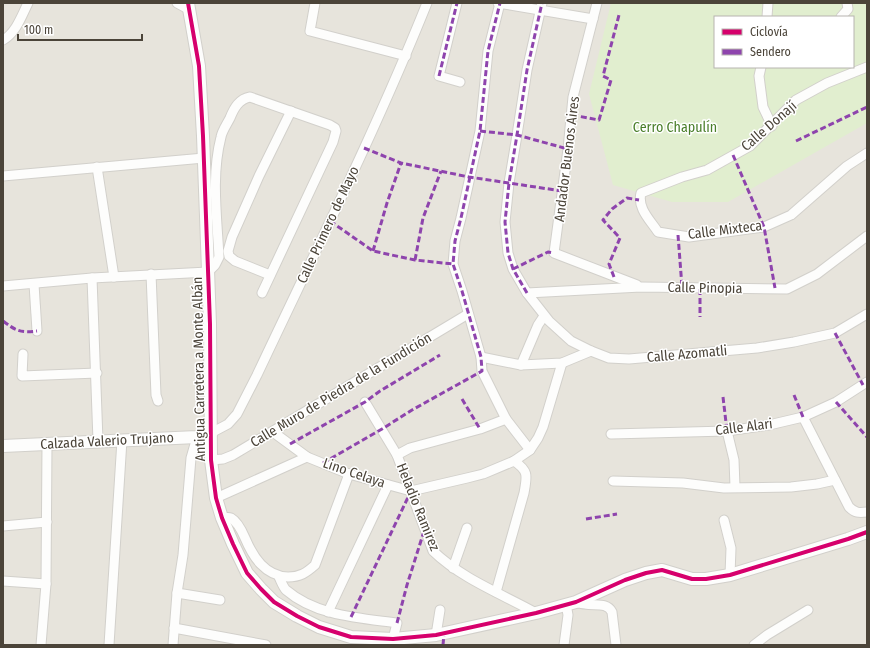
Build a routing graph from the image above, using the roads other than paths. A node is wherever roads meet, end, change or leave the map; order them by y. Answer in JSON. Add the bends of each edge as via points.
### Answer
{"nodes":[{"id":1,"x":28,"y":3,"type":"edge"},
{"id":2,"x":177,"y":3,"type":"edge"},
{"id":3,"x":315,"y":3,"type":"edge"},
{"id":4,"x":427,"y":3,"type":"edge"},
{"id":5,"x":457,"y":3,"type":"edge"},
{"id":6,"x":499,"y":3,"type":"edge"},
{"id":7,"x":597,"y":3,"type":"edge"},
{"id":8,"x":768,"y":3,"type":"edge"},
{"id":9,"x":847,"y":3,"type":"edge"},
{"id":10,"x":189,"y":6,"type":"edge"},
{"id":11,"x":541,"y":6,"type":"edge"},
{"id":12,"x":767,"y":16,"type":"edge"},
{"id":13,"x":842,"y":16,"type":"edge"},
{"id":14,"x":593,"y":19,"type":"junction"},
{"id":15,"x":3,"y":40,"type":"edge"},
{"id":16,"x":406,"y":56,"type":"junction"},
{"id":17,"x":867,"y":67,"type":"edge"},
{"id":18,"x":761,"y":68,"type":"edge"},
{"id":19,"x":460,"y":82,"type":"dead end"},
{"id":20,"x":291,"y":111,"type":"junction"},
{"id":21,"x":772,"y":126,"type":"junction"},
{"id":22,"x":867,"y":153,"type":"edge"},
{"id":23,"x":204,"y":158,"type":"junction"},
{"id":24,"x":98,"y":167,"type":"junction"},
{"id":25,"x":3,"y":176,"type":"edge"},
{"id":26,"x":642,"y":210,"type":"joint"},
{"id":27,"x":867,"y":236,"type":"edge"},
{"id":28,"x":208,"y":272,"type":"junction"},
{"id":29,"x":151,"y":274,"type":"junction"},
{"id":30,"x":270,"y":275,"type":"junction"},
{"id":31,"x":114,"y":277,"type":"junction"},
{"id":32,"x":614,"y":277,"type":"junction"},
{"id":33,"x":92,"y":278,"type":"junction"},
{"id":34,"x":34,"y":284,"type":"junction"},
{"id":35,"x":3,"y":286,"type":"edge"},
{"id":36,"x":641,"y":287,"type":"junction"},
{"id":37,"x":612,"y":288,"type":"junction"},
{"id":38,"x":262,"y":293,"type":"dead end"},
{"id":39,"x":526,"y":293,"type":"junction"},
{"id":40,"x":468,"y":314,"type":"junction"},
{"id":41,"x":867,"y":314,"type":"edge"},
{"id":42,"x":544,"y":316,"type":"junction"},
{"id":43,"x":37,"y":331,"type":"dead end"},
{"id":44,"x":591,"y":351,"type":"junction"},
{"id":45,"x":23,"y":354,"type":"dead end"},
{"id":46,"x":481,"y":357,"type":"junction"},
{"id":47,"x":562,"y":363,"type":"junction"},
{"id":48,"x":521,"y":365,"type":"junction"},
{"id":49,"x":97,"y":373,"type":"junction"},
{"id":50,"x":867,"y":382,"type":"edge"},
{"id":51,"x":157,"y":398,"type":"dead end"},
{"id":52,"x":365,"y":402,"type":"dead end"},
{"id":53,"x":803,"y":417,"type":"junction"},
{"id":54,"x":506,"y":418,"type":"junction"},
{"id":55,"x":727,"y":431,"type":"junction"},
{"id":56,"x":273,"y":432,"type":"junction"},
{"id":57,"x":211,"y":433,"type":"junction"},
{"id":58,"x":611,"y":434,"type":"dead end"},
{"id":59,"x":197,"y":436,"type":"junction"},
{"id":60,"x":122,"y":440,"type":"junction"},
{"id":61,"x":98,"y":441,"type":"junction"},
{"id":62,"x":47,"y":445,"type":"junction"},
{"id":63,"x":3,"y":446,"type":"edge"},
{"id":64,"x":530,"y":450,"type":"junction"},
{"id":65,"x":397,"y":454,"type":"junction"},
{"id":66,"x":306,"y":457,"type":"junction"},
{"id":67,"x":211,"y":460,"type":"junction"},
{"id":68,"x":514,"y":462,"type":"junction"},
{"id":69,"x":349,"y":474,"type":"junction"},
{"id":70,"x":613,"y":480,"type":"dead end"},
{"id":71,"x":836,"y":480,"type":"junction"},
{"id":72,"x":388,"y":485,"type":"junction"},
{"id":73,"x":735,"y":487,"type":"junction"},
{"id":74,"x":411,"y":491,"type":"junction"},
{"id":75,"x":216,"y":498,"type":"junction"},
{"id":76,"x":867,"y":512,"type":"edge"},
{"id":77,"x":222,"y":518,"type":"junction"},
{"id":78,"x":724,"y":520,"type":"dead end"},
{"id":79,"x":47,"y":522,"type":"junction"},
{"id":80,"x":3,"y":526,"type":"edge"},
{"id":81,"x":467,"y":528,"type":"dead end"},
{"id":82,"x":867,"y":532,"type":"edge"},
{"id":83,"x":453,"y":568,"type":"junction"},
{"id":84,"x":730,"y":575,"type":"junction"},
{"id":85,"x":279,"y":577,"type":"junction"},
{"id":86,"x":3,"y":581,"type":"edge"},
{"id":87,"x":46,"y":584,"type":"junction"},
{"id":88,"x":496,"y":592,"type":"junction"},
{"id":89,"x":177,"y":593,"type":"junction"},
{"id":90,"x":220,"y":600,"type":"dead end"},
{"id":91,"x":571,"y":603,"type":"junction"},
{"id":92,"x":440,"y":610,"type":"dead end"},
{"id":93,"x":808,"y":610,"type":"dead end"},
{"id":94,"x":328,"y":612,"type":"junction"},
{"id":95,"x":536,"y":613,"type":"junction"},
{"id":96,"x":174,"y":628,"type":"junction"},
{"id":97,"x":436,"y":635,"type":"junction"},
{"id":98,"x":393,"y":639,"type":"junction"},
{"id":99,"x":41,"y":645,"type":"edge"},
{"id":100,"x":109,"y":645,"type":"edge"},
{"id":101,"x":174,"y":645,"type":"edge"},
{"id":102,"x":266,"y":645,"type":"edge"},
{"id":103,"x":564,"y":645,"type":"edge"},
{"id":104,"x":616,"y":645,"type":"edge"},
{"id":105,"x":754,"y":645,"type":"edge"}],
"edges":[{"from":1,"to":15,"type":"street","via":[[16,28]]},
{"from":2,"to":10,"type":"street"},
{"from":3,"to":16,"type":"street","via":[[310,31]]},
{"from":4,"to":16,"type":"street","name":"Calle Primero de Mayo"},
{"from":5,"to":19,"type":"street","via":[[440,76]]},
{"from":6,"to":11,"type":"street"},
{"from":6,"to":40,"type":"street","via":[[488,51],[480,131],[455,241],[453,264]]},
{"from":7,"to":14,"type":"street","name":"Andador Buenos Aires"},
{"from":8,"to":12,"type":"street"},
{"from":9,"to":13,"type":"street","via":[[848,9]]},
{"from":10,"to":23,"type":"street","name":"Antigua Carretera a Monte Albán","via":[[199,66]]},
{"from":11,"to":14,"type":"street"},
{"from":11,"to":39,"type":"street","name":"Calle Azomatli","via":[[526,70],[508,183],[505,222],[512,269]]},
{"from":14,"to":32,"type":"street","name":"Andador Buenos Aires","via":[[574,97],[554,253]]},
{"from":16,"to":57,"type":"street","name":"Calle Primero de Mayo","via":[[241,407],[228,424]]},
{"from":17,"to":21,"type":"street","name":"Calle Donají","via":[[827,83],[796,100]]},
{"from":18,"to":21,"type":"street","via":[[759,76],[762,107]]},
{"from":20,"to":28,"type":"street","via":[[250,97],[239,102],[232,113],[221,136],[215,181],[219,257]]},
{"from":20,"to":30,"type":"street","via":[[241,217],[228,252],[235,261]]},
{"from":20,"to":30,"type":"street","via":[[330,125],[336,131]]},
{"from":21,"to":26,"type":"street","name":"Calle Donají","via":[[750,146],[707,170],[641,193],[639,200]]},
{"from":22,"to":26,"type":"street","name":"Calle Mixteca","via":[[791,215],[764,227],[689,237],[658,232]]},
{"from":23,"to":24,"type":"street"},
{"from":23,"to":28,"type":"street","name":"Antigua Carretera a Monte Albán"},
{"from":24,"to":25,"type":"street"},
{"from":24,"to":31,"type":"street"},
{"from":27,"to":36,"type":"street","name":"Calle Pinopia","via":[[817,274],[787,290]]},
{"from":28,"to":29,"type":"street"},
{"from":28,"to":57,"type":"street","name":"Antigua Carretera a Monte Albán"},
{"from":29,"to":31,"type":"street"},
{"from":29,"to":51,"type":"street"},
{"from":30,"to":38,"type":"street"},
{"from":31,"to":33,"type":"street"},
{"from":32,"to":36,"type":"street","name":"Andador Buenos Aires"},
{"from":32,"to":37,"type":"street"},
{"from":33,"to":34,"type":"street"},
{"from":33,"to":49,"type":"street"},
{"from":34,"to":35,"type":"street"},
{"from":34,"to":43,"type":"street"},
{"from":36,"to":37,"type":"street","name":"Calle Pinopia"},
{"from":37,"to":39,"type":"street","name":"Calle Pinopia"},
{"from":39,"to":42,"type":"street","name":"Calle Azomatli"},
{"from":40,"to":46,"type":"street"},
{"from":40,"to":56,"type":"street","name":"Calle Muro de Piedra de la Fundición"},
{"from":41,"to":44,"type":"street","name":"Calle Azomatli","via":[[835,333],[757,348],[629,359],[609,358]]},
{"from":42,"to":44,"type":"street","name":"Calle Azomatli","via":[[571,341]]},
{"from":42,"to":48,"type":"street"},
{"from":44,"to":47,"type":"street"},
{"from":45,"to":49,"type":"street","via":[[22,376]]},
{"from":46,"to":48,"type":"street"},
{"from":46,"to":54,"type":"street","via":[[482,371]]},
{"from":47,"to":48,"type":"street"},
{"from":47,"to":64,"type":"street","via":[[543,427]]},
{"from":49,"to":61,"type":"street"},
{"from":50,"to":53,"type":"street","name":"Calle Alari","via":[[836,402]]},
{"from":52,"to":65,"type":"street","name":"Heladio Ramirez"},
{"from":53,"to":55,"type":"street","name":"Calle Alari"},
{"from":53,"to":71,"type":"street"},
{"from":54,"to":64,"type":"street"},
{"from":54,"to":65,"type":"street","via":[[480,429]]},
{"from":55,"to":58,"type":"street","name":"Calle Alari"},
{"from":55,"to":73,"type":"street","via":[[734,460]]},
{"from":56,"to":66,"type":"street","name":"Lino Celaya"},
{"from":56,"to":67,"type":"street","name":"Calle Muro de Piedra de la Fundición","via":[[234,455]]},
{"from":57,"to":59,"type":"street","name":"Calzada Valerio Trujano"},
{"from":57,"to":67,"type":"street","name":"Antigua Carretera a Monte Albán"},
{"from":59,"to":60,"type":"street","name":"Calzada Valerio Trujano"},
{"from":59,"to":89,"type":"street","via":[[191,458],[183,555]]},
{"from":60,"to":61,"type":"street","name":"Calzada Valerio Trujano"},
{"from":60,"to":100,"type":"street"},
{"from":61,"to":62,"type":"street","name":"Calzada Valerio Trujano"},
{"from":62,"to":63,"type":"street","name":"Calzada Valerio Trujano"},
{"from":62,"to":79,"type":"street"},
{"from":64,"to":68,"type":"street","name":"Lino Celaya"},
{"from":65,"to":74,"type":"street","name":"Heladio Ramirez"},
{"from":66,"to":69,"type":"street","name":"Lino Celaya"},
{"from":66,"to":75,"type":"street"},
{"from":67,"to":75,"type":"street","name":"Antigua Carretera a Monte Albán"},
{"from":68,"to":74,"type":"street","name":"Lino Celaya","via":[[478,475]]},
{"from":68,"to":88,"type":"street","via":[[523,467],[526,481]]},
{"from":69,"to":72,"type":"street","name":"Lino Celaya"},
{"from":69,"to":85,"type":"street","via":[[315,565],[306,573],[293,577]]},
{"from":70,"to":73,"type":"street"},
{"from":71,"to":73,"type":"street","via":[[791,487]]},
{"from":71,"to":76,"type":"street","via":[[849,507],[854,512]]},
{"from":72,"to":74,"type":"street","name":"Lino Celaya"},
{"from":72,"to":94,"type":"street"},
{"from":74,"to":83,"type":"street","name":"Heladio Ramirez","via":[[433,551]]},
{"from":75,"to":77,"type":"street","name":"Antigua Carretera a Monte Albán"},
{"from":77,"to":85,"type":"street","via":[[235,521],[261,565]]},
{"from":77,"to":98,"type":"street","name":"Antigua Carretera a Monte Albán","via":[[247,573],[274,602],[319,627],[344,636]]},
{"from":78,"to":84,"type":"street","via":[[731,548]]},
{"from":79,"to":80,"type":"street"},
{"from":79,"to":87,"type":"street"},
{"from":81,"to":83,"type":"street"},
{"from":82,"to":84,"type":"street","name":"Antigua Carretera a Monte Albán"},
{"from":83,"to":88,"type":"street","name":"Heladio Ramirez"},
{"from":84,"to":91,"type":"street","name":"Antigua Carretera a Monte Albán","via":[[692,579],[662,570],[625,580]]},
{"from":85,"to":94,"type":"street","via":[[285,589],[310,605]]},
{"from":86,"to":87,"type":"street"},
{"from":87,"to":99,"type":"street"},
{"from":88,"to":95,"type":"street","name":"Heladio Ramirez"},
{"from":89,"to":90,"type":"street"},
{"from":89,"to":96,"type":"street"},
{"from":91,"to":95,"type":"street","name":"Antigua Carretera a Monte Albán"},
{"from":91,"to":103,"type":"street"},
{"from":91,"to":104,"type":"street","via":[[604,605],[610,608]]},
{"from":92,"to":97,"type":"street"},
{"from":93,"to":105,"type":"street"},
{"from":94,"to":98,"type":"street","via":[[397,623]]},
{"from":95,"to":97,"type":"street","name":"Antigua Carretera a Monte Albán"},
{"from":96,"to":101,"type":"street"},
{"from":96,"to":102,"type":"street"},
{"from":97,"to":98,"type":"street","name":"Antigua Carretera a Monte Albán"}]}
